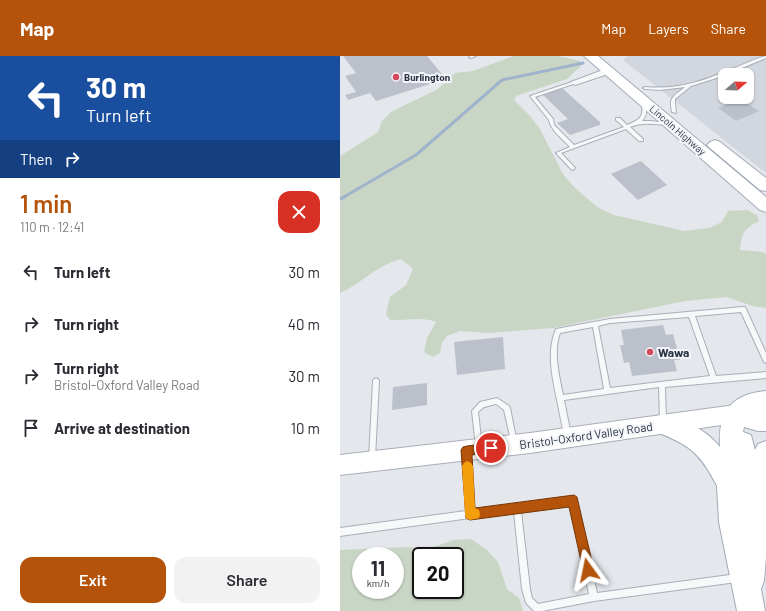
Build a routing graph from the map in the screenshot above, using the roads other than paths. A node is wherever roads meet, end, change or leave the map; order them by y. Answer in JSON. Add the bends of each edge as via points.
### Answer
{"nodes":[{"id":1,"x":766,"y":57,"type":"edge"},
{"id":2,"x":599,"y":60,"type":"edge"},
{"id":3,"x":575,"y":82,"type":"joint"},
{"id":4,"x":689,"y":86,"type":"junction"},
{"id":5,"x":644,"y":94,"type":"junction"},
{"id":6,"x":618,"y":119,"type":"dead end"},
{"id":7,"x":673,"y":119,"type":"junction"},
{"id":8,"x":637,"y":124,"type":"junction"},
{"id":9,"x":627,"y":128,"type":"junction"},
{"id":10,"x":641,"y":140,"type":"dead end"},
{"id":11,"x":573,"y":147,"type":"junction"},
{"id":12,"x":573,"y":168,"type":"dead end"},
{"id":13,"x":766,"y":186,"type":"edge"},
{"id":14,"x":766,"y":206,"type":"edge"},
{"id":15,"x":691,"y":314,"type":"junction"},
{"id":16,"x":595,"y":324,"type":"junction"},
{"id":17,"x":766,"y":360,"type":"edge"},
{"id":18,"x":766,"y":375,"type":"edge"},
{"id":19,"x":714,"y":378,"type":"junction"},
{"id":20,"x":376,"y":382,"type":"dead end"},
{"id":21,"x":662,"y":385,"type":"junction"},
{"id":22,"x":607,"y":390,"type":"junction"},
{"id":23,"x":561,"y":398,"type":"junction"},
{"id":24,"x":766,"y":401,"type":"edge"},
{"id":25,"x":735,"y":414,"type":"junction"},
{"id":26,"x":766,"y":421,"type":"edge"},
{"id":27,"x":662,"y":424,"type":"junction"},
{"id":28,"x":569,"y":438,"type":"junction"},
{"id":29,"x":514,"y":445,"type":"junction"},
{"id":30,"x":473,"y":450,"type":"junction"},
{"id":31,"x":766,"y":452,"type":"edge"},
{"id":32,"x":372,"y":462,"type":"junction"},
{"id":33,"x":340,"y":465,"type":"edge"},
{"id":34,"x":729,"y":486,"type":"junction"},
{"id":35,"x":754,"y":496,"type":"junction"},
{"id":36,"x":517,"y":508,"type":"junction"},
{"id":37,"x":470,"y":514,"type":"junction"},
{"id":38,"x":340,"y":532,"type":"edge"},
{"id":39,"x":748,"y":595,"type":"edge"},
{"id":40,"x":594,"y":597,"type":"junction"}],
"edges":[{"from":1,"to":4,"type":"lane"},
{"from":2,"to":3,"type":"street"},
{"from":2,"to":5,"type":"main road","name":"Lincoln Highway"},
{"from":3,"to":11,"type":"lane","via":[[532,96],[555,129]]},
{"from":4,"to":5,"type":"lane"},
{"from":4,"to":7,"type":"lane","via":[[671,102]]},
{"from":5,"to":7,"type":"main road","name":"Lincoln Highway"},
{"from":5,"to":8,"type":"lane","via":[[644,117]]},
{"from":6,"to":9,"type":"lane"},
{"from":7,"to":8,"type":"lane"},
{"from":7,"to":13,"type":"main road","name":"Lincoln Highway"},
{"from":7,"to":14,"type":"main road","name":"Lincoln Highway"},
{"from":8,"to":9,"type":"lane"},
{"from":9,"to":10,"type":"lane"},
{"from":9,"to":11,"type":"lane"},
{"from":11,"to":12,"type":"lane","via":[[558,153]]},
{"from":15,"to":16,"type":"lane"},
{"from":15,"to":17,"type":"lane","via":[[743,309]]},
{"from":15,"to":19,"type":"lane"},
{"from":16,"to":22,"type":"lane"},
{"from":16,"to":23,"type":"lane","via":[[558,331],[554,337],[552,355]]},
{"from":18,"to":19,"type":"lane"},
{"from":19,"to":21,"type":"lane"},
{"from":20,"to":32,"type":"lane"},
{"from":21,"to":22,"type":"lane"},
{"from":21,"to":27,"type":"lane"},
{"from":22,"to":23,"type":"lane"},
{"from":23,"to":28,"type":"lane"},
{"from":24,"to":25,"type":"main road","via":[[751,402]]},
{"from":25,"to":26,"type":"main road"},
{"from":25,"to":27,"type":"main road","name":"Bristol-Oxford Valley Road"},
{"from":25,"to":34,"type":"main road","via":[[731,434],[733,462]]},
{"from":25,"to":35,"type":"main road","via":[[742,435],[744,464]]},
{"from":27,"to":28,"type":"main road","name":"Bristol-Oxford Valley Road"},
{"from":27,"to":34,"type":"main road","via":[[681,429],[705,444]]},
{"from":28,"to":29,"type":"main road","name":"Bristol-Oxford Valley Road"},
{"from":29,"to":30,"type":"main road","name":"Bristol-Oxford Valley Road"},
{"from":29,"to":30,"type":"lane","via":[[507,408],[497,401],[482,404],[475,411]]},
{"from":30,"to":32,"type":"main road","name":"Bristol-Oxford Valley Road"},
{"from":30,"to":37,"type":"lane"},
{"from":31,"to":35,"type":"main road","via":[[759,467]]},
{"from":32,"to":33,"type":"main road","name":"Bristol-Oxford Valley Road"},
{"from":34,"to":39,"type":"main road","via":[[731,522]]},
{"from":35,"to":39,"type":"main road","via":[[756,525]]},
{"from":36,"to":37,"type":"lane"},
{"from":36,"to":40,"type":"lane","via":[[574,501]]},
{"from":36,"to":40,"type":"lane","via":[[522,566],[529,600],[537,608]]},
{"from":37,"to":38,"type":"lane"},
{"from":39,"to":40,"type":"lane"}]}
